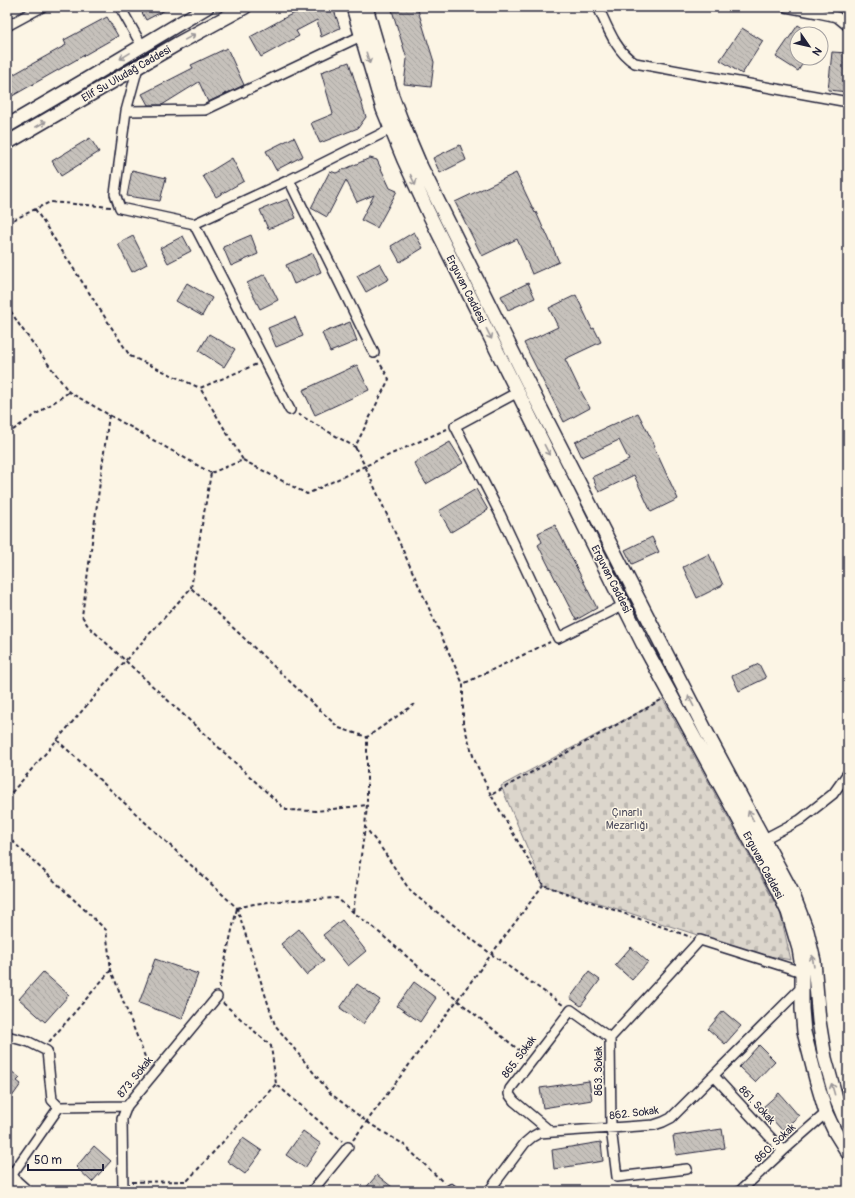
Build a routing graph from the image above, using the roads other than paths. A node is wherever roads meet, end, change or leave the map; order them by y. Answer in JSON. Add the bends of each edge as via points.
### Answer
{"nodes":[{"id":1,"x":42,"y":7,"type":"edge"},
{"id":2,"x":120,"y":7,"type":"edge"},
{"id":3,"x":207,"y":7,"type":"edge"},
{"id":4,"x":245,"y":7,"type":"edge"},
{"id":5,"x":353,"y":7,"type":"edge"},
{"id":6,"x":366,"y":7,"type":"edge"},
{"id":7,"x":598,"y":7,"type":"edge"},
{"id":8,"x":786,"y":7,"type":"edge"},
{"id":9,"x":7,"y":26,"type":"edge"},
{"id":10,"x":848,"y":26,"type":"edge"},
{"id":11,"x":361,"y":36,"type":"junction"},
{"id":12,"x":142,"y":46,"type":"junction"},
{"id":13,"x":138,"y":67,"type":"junction"},
{"id":14,"x":848,"y":102,"type":"edge"},
{"id":15,"x":126,"y":111,"type":"junction"},
{"id":16,"x":7,"y":126,"type":"edge"},
{"id":17,"x":391,"y":129,"type":"junction"},
{"id":18,"x":7,"y":143,"type":"edge"},
{"id":19,"x":290,"y":180,"type":"junction"},
{"id":20,"x":194,"y":224,"type":"junction"},
{"id":21,"x":374,"y":353,"type":"road end"},
{"id":22,"x":518,"y":392,"type":"junction"},
{"id":23,"x":290,"y":410,"type":"road end"},
{"id":24,"x":624,"y":605,"type":"junction"},
{"id":25,"x":848,"y":773,"type":"edge"},
{"id":26,"x":764,"y":839,"type":"junction"},
{"id":27,"x":802,"y":972,"type":"junction"},
{"id":28,"x":802,"y":987,"type":"junction"},
{"id":29,"x":217,"y":997,"type":"road end"},
{"id":30,"x":7,"y":1036,"type":"edge"},
{"id":31,"x":610,"y":1038,"type":"junction"},
{"id":32,"x":714,"y":1076,"type":"junction"},
{"id":33,"x":126,"y":1106,"type":"junction"},
{"id":34,"x":59,"y":1107,"type":"junction"},
{"id":35,"x":826,"y":1113,"type":"junction"},
{"id":36,"x":848,"y":1125,"type":"edge"},
{"id":37,"x":611,"y":1128,"type":"junction"},
{"id":38,"x":550,"y":1132,"type":"junction"},
{"id":39,"x":348,"y":1147,"type":"road end"},
{"id":40,"x":783,"y":1151,"type":"junction"},
{"id":41,"x":848,"y":1153,"type":"edge"},
{"id":42,"x":687,"y":1169,"type":"dead end"},
{"id":43,"x":14,"y":1183,"type":"edge"},
{"id":44,"x":123,"y":1187,"type":"edge"},
{"id":45,"x":312,"y":1191,"type":"edge"},
{"id":46,"x":489,"y":1191,"type":"edge"},
{"id":47,"x":740,"y":1191,"type":"edge"}],
"edges":[{"from":1,"to":9,"type":"street"},
{"from":2,"to":12,"type":"street"},
{"from":3,"to":12,"type":"street","name":"Elif Su Uludağ Caddesi"},
{"from":13,"to":4,"type":"street","name":"Elif Su Uludağ Caddesi","one_way":true},
{"from":5,"to":11,"type":"street","name":"Erguvan Caddesi"},
{"from":26,"to":6,"type":"street","one_way":true,"via":[[712,743],[533,393],[421,167],[392,96]]},
{"from":7,"to":14,"type":"street","via":[[618,47],[635,63]]},
{"from":8,"to":10,"type":"street","via":[[837,17]]},
{"from":11,"to":15,"type":"street","via":[[205,110]]},
{"from":11,"to":17,"type":"street","name":"Erguvan Caddesi","one_way":true},
{"from":12,"to":16,"type":"street","name":"Elif Su Uludağ Caddesi","one_way":true},
{"from":13,"to":15,"type":"street"},
{"from":18,"to":13,"type":"street","name":"Elif Su Uludağ Caddesi","one_way":true},
{"from":15,"to":20,"type":"street","via":[[115,194],[120,208]]},
{"from":17,"to":19,"type":"street"},
{"from":17,"to":22,"type":"street","name":"Erguvan Caddesi","one_way":true,"via":[[428,212]]},
{"from":19,"to":20,"type":"street"},
{"from":19,"to":21,"type":"street"},
{"from":20,"to":23,"type":"street"},
{"from":22,"to":24,"type":"street","name":"Erguvan Caddesi","one_way":true},
{"from":22,"to":24,"type":"street","via":[[455,426],[500,514],[558,638]]},
{"from":24,"to":27,"type":"street","name":"Erguvan Caddesi","via":[[777,889],[788,912],[799,949]]},
{"from":25,"to":26,"type":"street","via":[[833,794],[800,820]]},
{"from":36,"to":26,"type":"street","one_way":true,"via":[[836,1098],[822,1047],[814,961],[807,931],[792,892]]},
{"from":27,"to":28,"type":"street","name":"Erguvan Caddesi"},
{"from":27,"to":31,"type":"street","via":[[700,940]]},
{"from":28,"to":32,"type":"street","name":"862. Sokak"},
{"from":28,"to":35,"type":"street","name":"Erguvan Caddesi","via":[[804,1032]]},
{"from":29,"to":33,"type":"street","name":"873. Sokak"},
{"from":30,"to":34,"type":"street","via":[[29,1042],[47,1051],[52,1100]]},
{"from":31,"to":37,"type":"street","name":"863. Sokak"},
{"from":31,"to":38,"type":"street","name":"865. Sokak","via":[[571,1010],[514,1084],[509,1094],[514,1101]]},
{"from":32,"to":37,"type":"street","name":"862. Sokak","via":[[671,1118],[654,1125]]},
{"from":32,"to":40,"type":"street","name":"861. Sokak"},
{"from":33,"to":34,"type":"street"},
{"from":33,"to":44,"type":"street","name":"873. Sokak","via":[[122,1119]]},
{"from":34,"to":43,"type":"street"},
{"from":35,"to":40,"type":"street","name":"860. Sokak"},
{"from":35,"to":41,"type":"street","name":"Erguvan Caddesi"},
{"from":37,"to":38,"type":"street","name":"862. Sokak"},
{"from":37,"to":42,"type":"street","name":"863. Sokak","via":[[617,1177]]},
{"from":38,"to":46,"type":"street","name":"862. Sokak","via":[[540,1133],[525,1143]]},
{"from":39,"to":45,"type":"street"},
{"from":40,"to":47,"type":"street","name":"860. Sokak"}]}
